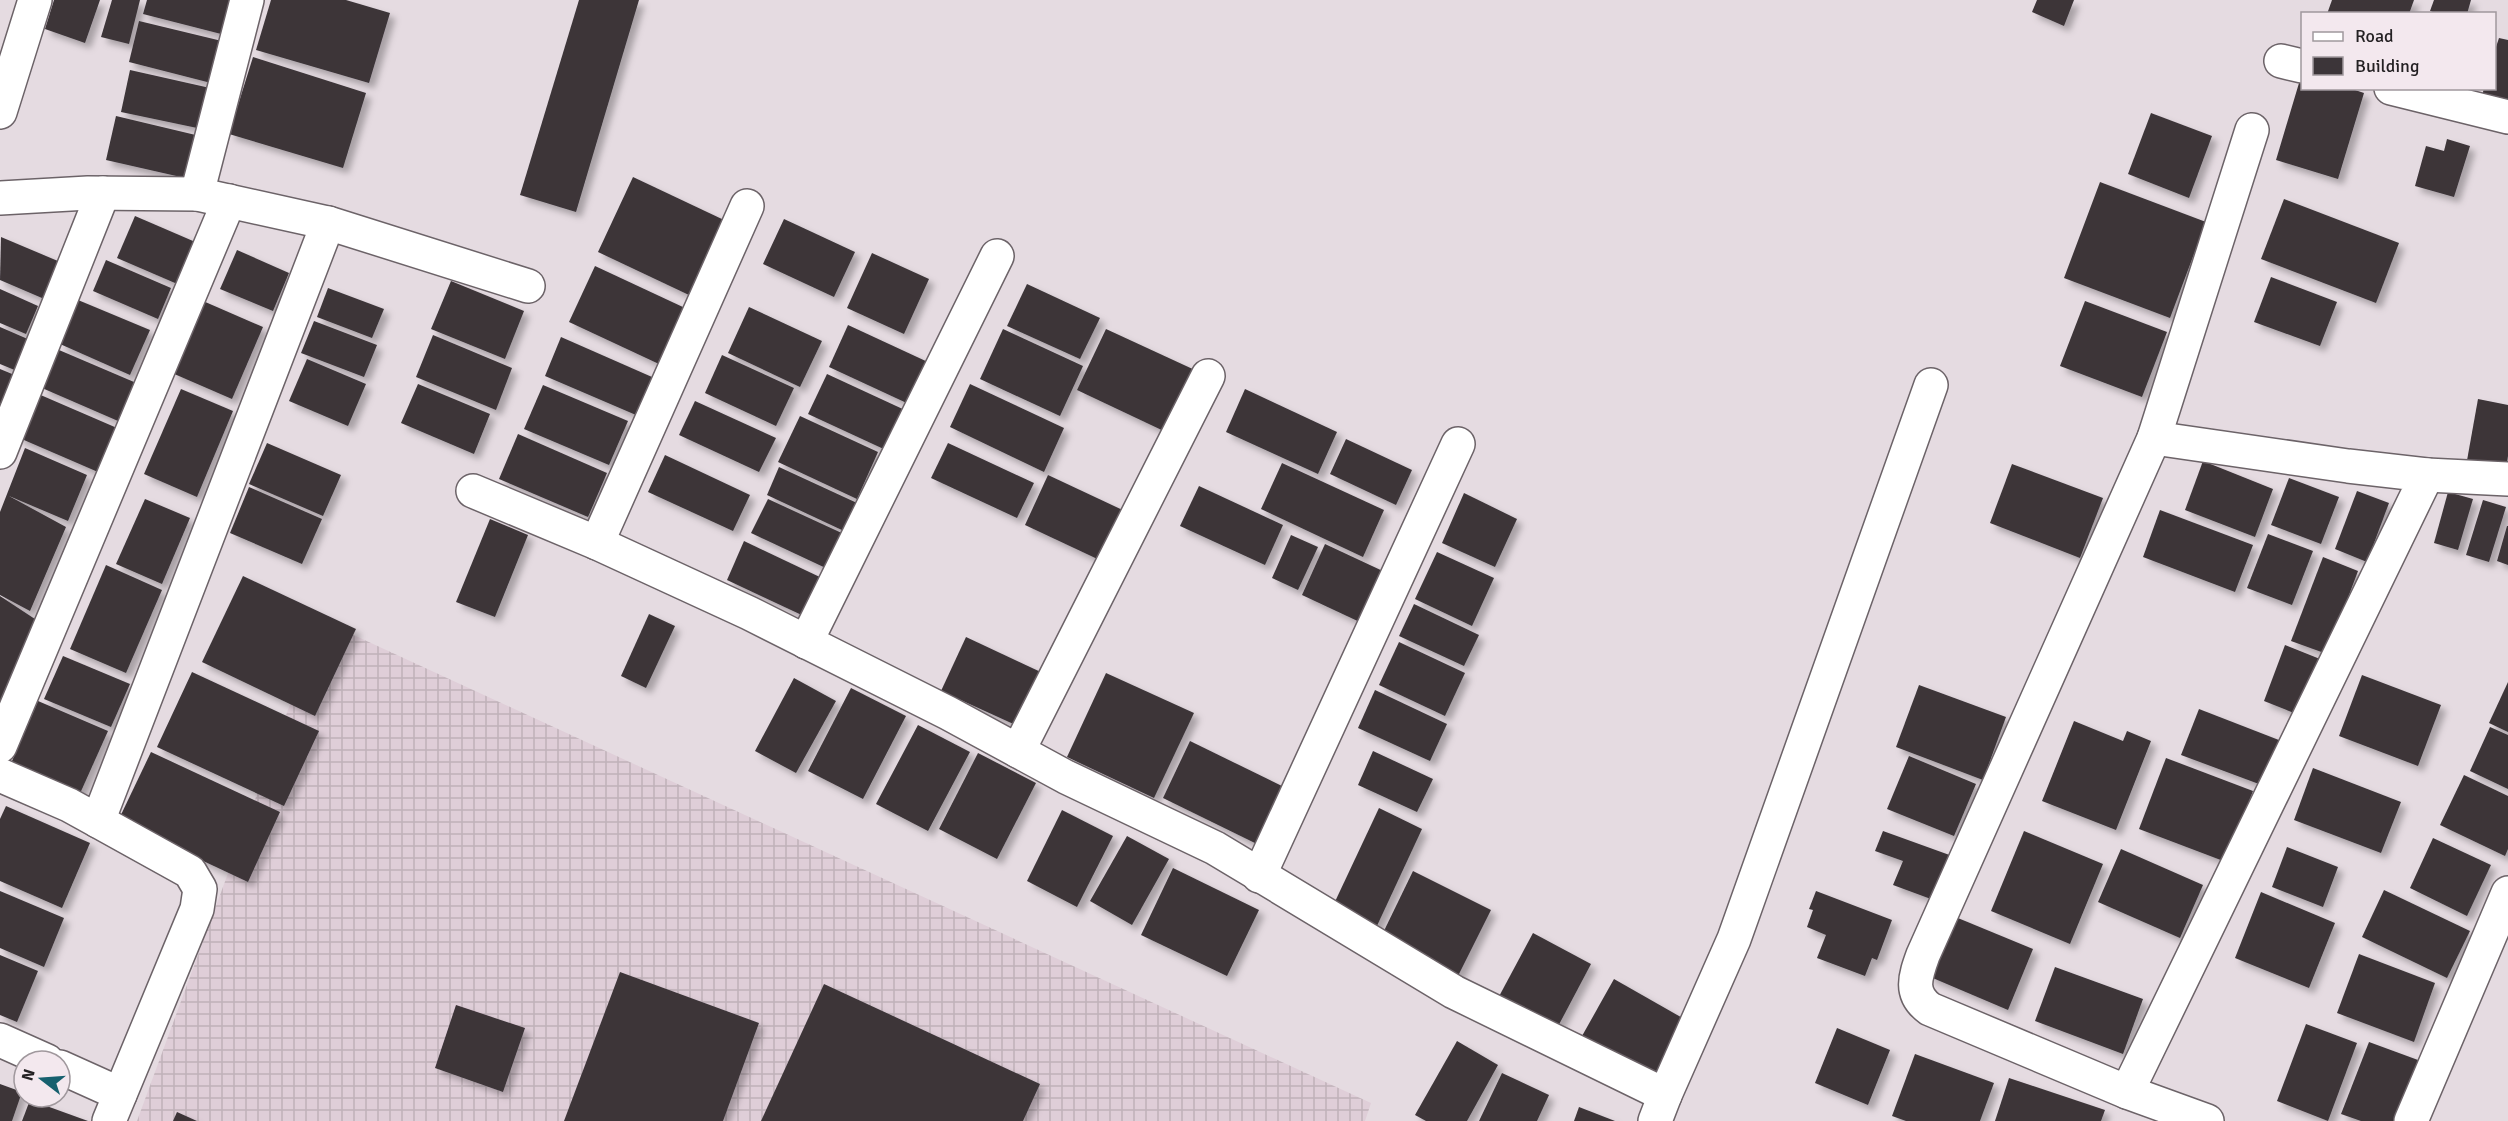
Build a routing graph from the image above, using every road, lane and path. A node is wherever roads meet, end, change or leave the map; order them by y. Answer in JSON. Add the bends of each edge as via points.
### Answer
{"nodes":[{"id":1,"x":35,"y":0,"type":"edge"},
{"id":2,"x":247,"y":0,"type":"edge"},
{"id":3,"x":2399,"y":90,"type":"edge"},
{"id":4,"x":0,"y":112,"type":"edge"},
{"id":5,"x":2508,"y":117,"type":"edge"},
{"id":6,"x":2252,"y":130,"type":"dead end"},
{"id":7,"x":103,"y":193,"type":"junction"},
{"id":8,"x":197,"y":194,"type":"junction"},
{"id":9,"x":0,"y":198,"type":"edge"},
{"id":10,"x":229,"y":201,"type":"junction"},
{"id":11,"x":747,"y":206,"type":"dead end"},
{"id":12,"x":328,"y":224,"type":"junction"},
{"id":13,"x":997,"y":256,"type":"dead end"},
{"id":14,"x":528,"y":286,"type":"dead end"},
{"id":15,"x":1208,"y":376,"type":"dead end"},
{"id":16,"x":1931,"y":385,"type":"dead end"},
{"id":17,"x":2154,"y":438,"type":"junction"},
{"id":18,"x":1458,"y":444,"type":"dead end"},
{"id":19,"x":0,"y":452,"type":"edge"},
{"id":20,"x":2427,"y":475,"type":"junction"},
{"id":21,"x":2508,"y":479,"type":"edge"},
{"id":22,"x":473,"y":491,"type":"dead end"},
{"id":23,"x":597,"y":543,"type":"junction"},
{"id":24,"x":806,"y":642,"type":"junction"},
{"id":25,"x":0,"y":746,"type":"edge"},
{"id":26,"x":1018,"y":751,"type":"junction"},
{"id":27,"x":0,"y":775,"type":"edge"},
{"id":28,"x":98,"y":821,"type":"junction"},
{"id":29,"x":1259,"y":876,"type":"junction"},
{"id":30,"x":2508,"y":893,"type":"edge"},
{"id":31,"x":0,"y":1040,"type":"edge"},
{"id":32,"x":20,"y":1049,"type":"edge"},
{"id":33,"x":72,"y":1076,"type":"edge"},
{"id":34,"x":2127,"y":1092,"type":"junction"},
{"id":35,"x":115,"y":1107,"type":"edge"},
{"id":36,"x":1660,"y":1108,"type":"edge"},
{"id":37,"x":2207,"y":1121,"type":"edge"},
{"id":38,"x":2411,"y":1121,"type":"edge"}],
"edges":[{"from":1,"to":4,"type":"street"},
{"from":2,"to":8,"type":"street"},
{"from":3,"to":5,"type":"street"},
{"from":6,"to":17,"type":"street"},
{"from":7,"to":8,"type":"street"},
{"from":7,"to":9,"type":"street"},
{"from":7,"to":19,"type":"street"},
{"from":8,"to":10,"type":"street"},
{"from":10,"to":12,"type":"street"},
{"from":10,"to":25,"type":"street"},
{"from":11,"to":23,"type":"street"},
{"from":12,"to":14,"type":"street"},
{"from":12,"to":28,"type":"street"},
{"from":13,"to":24,"type":"street"},
{"from":15,"to":26,"type":"street"},
{"from":16,"to":36,"type":"street","via":[[1734,939]]},
{"from":17,"to":20,"type":"street"},
{"from":17,"to":34,"type":"street","via":[[1923,956],[1915,987],[1919,1002],[1930,1009]]},
{"from":18,"to":29,"type":"street"},
{"from":20,"to":21,"type":"street"},
{"from":20,"to":34,"type":"street"},
{"from":22,"to":23,"type":"street"},
{"from":23,"to":24,"type":"street"},
{"from":24,"to":26,"type":"street"},
{"from":26,"to":29,"type":"street","via":[[1215,848]]},
{"from":27,"to":28,"type":"street"},
{"from":28,"to":35,"type":"street","via":[[190,872],[200,889],[197,909]]},
{"from":29,"to":36,"type":"street"},
{"from":30,"to":38,"type":"street"},
{"from":31,"to":32,"type":"street"},
{"from":33,"to":35,"type":"street"},
{"from":34,"to":37,"type":"street"}]}
